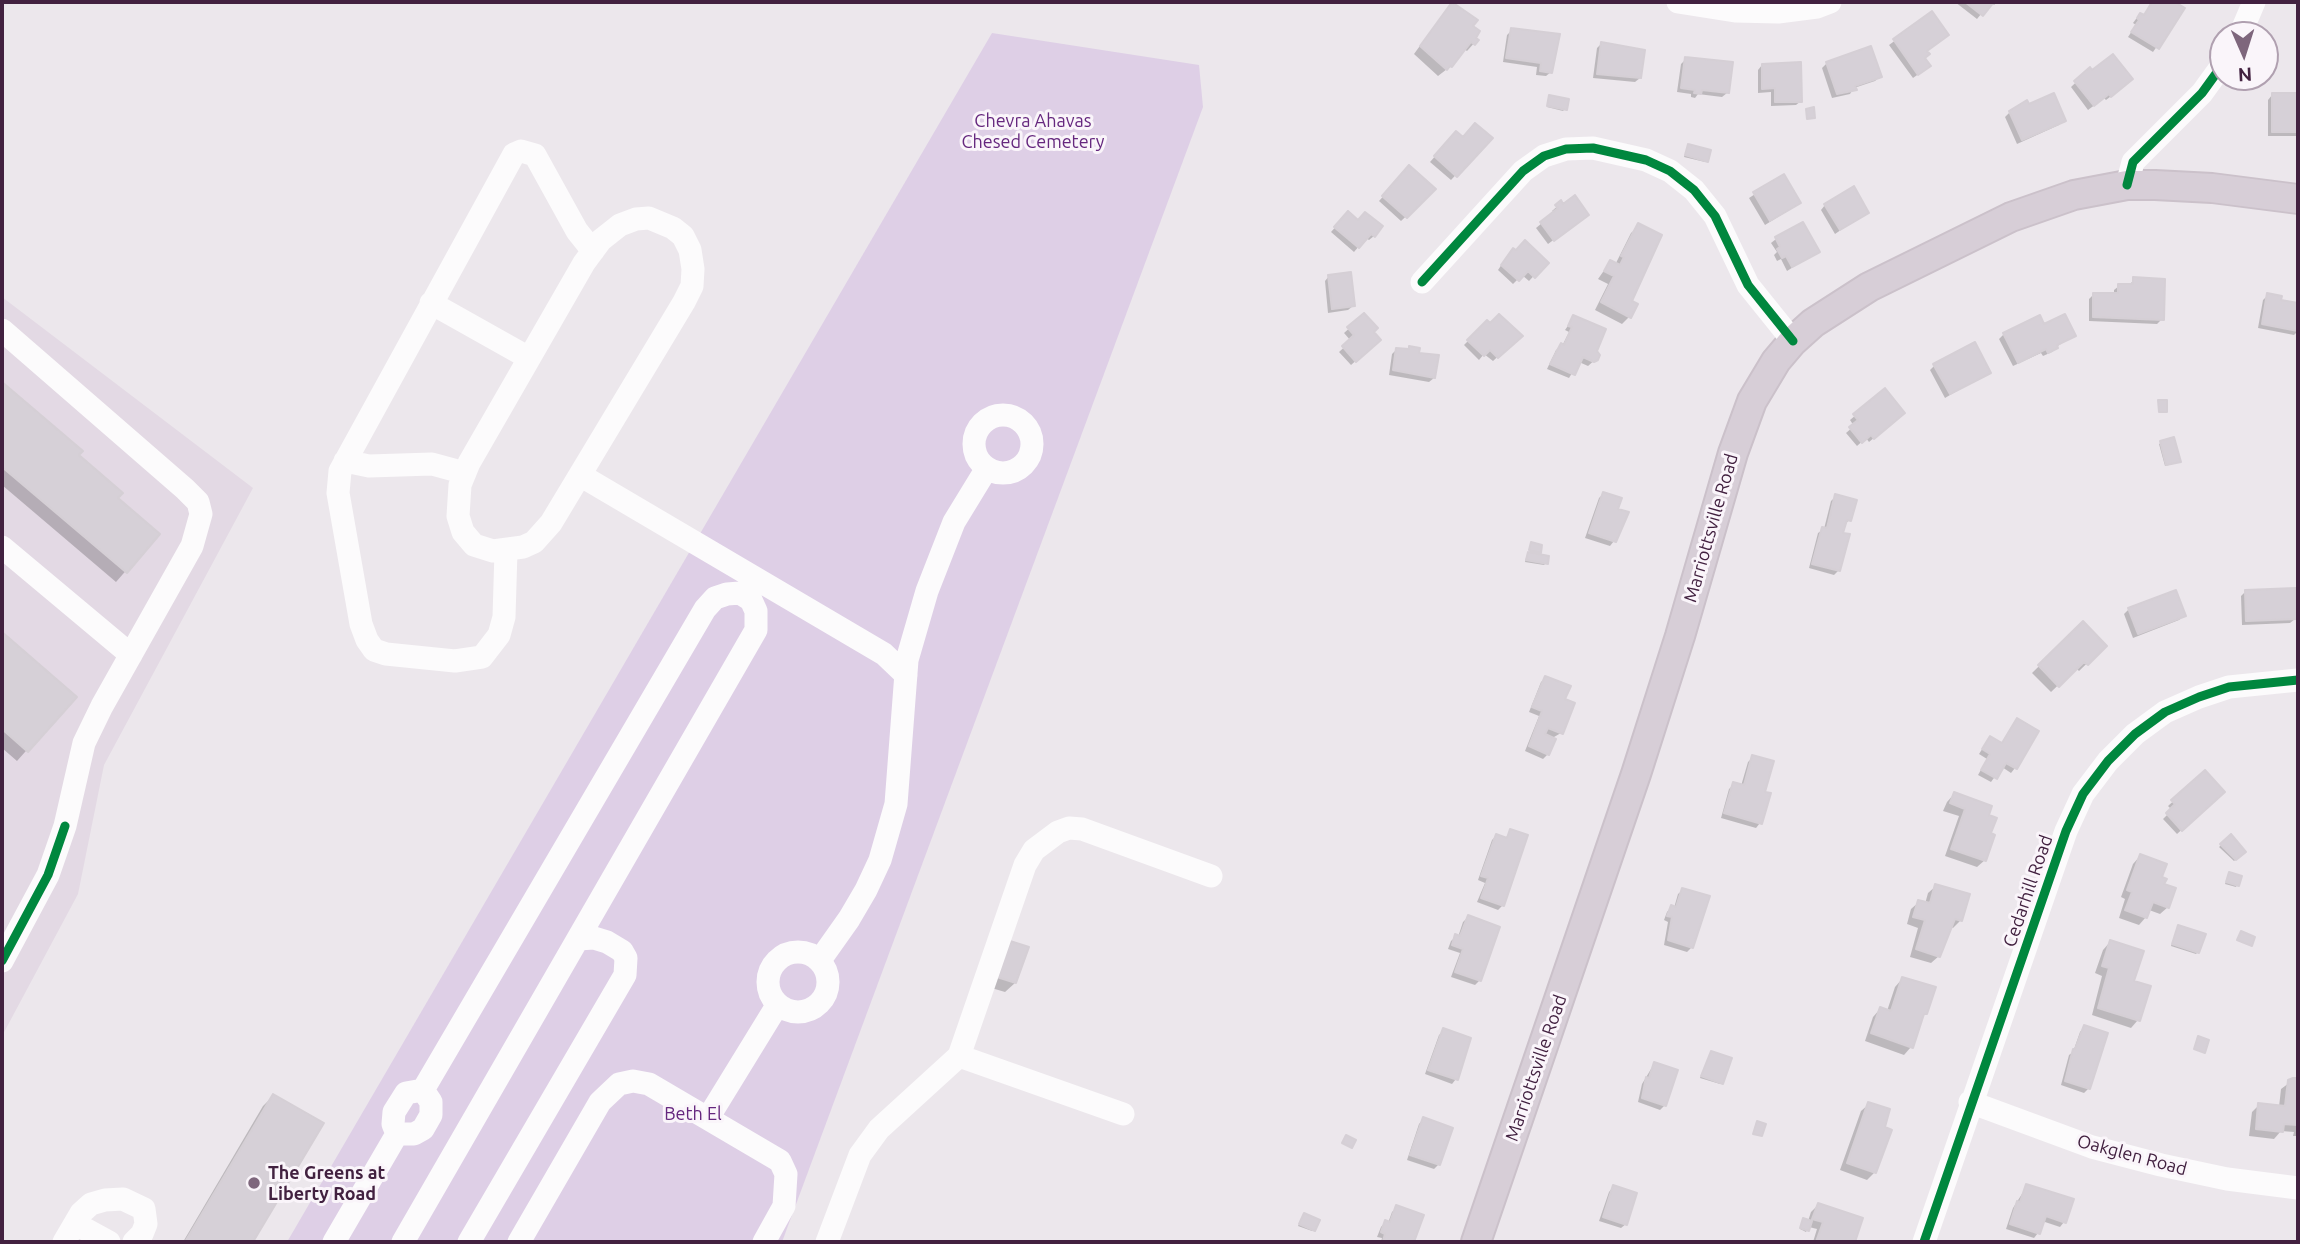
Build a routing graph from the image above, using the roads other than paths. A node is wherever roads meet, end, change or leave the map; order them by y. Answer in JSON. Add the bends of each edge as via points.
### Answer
{"nodes":[{"id":1,"x":1678,"y":2,"type":"edge"},
{"id":2,"x":1830,"y":2,"type":"edge"},
{"id":3,"x":2254,"y":2,"type":"edge"},
{"id":4,"x":2246,"y":21,"type":"edge"},
{"id":5,"x":2209,"y":83,"type":"edge"},
{"id":6,"x":2127,"y":186,"type":"junction"},
{"id":7,"x":2298,"y":199,"type":"edge"},
{"id":8,"x":593,"y":251,"type":"junction"},
{"id":9,"x":1423,"y":282,"type":"dead end"},
{"id":10,"x":431,"y":303,"type":"junction"},
{"id":11,"x":2,"y":330,"type":"edge"},
{"id":12,"x":1793,"y":341,"type":"junction"},
{"id":13,"x":529,"y":358,"type":"junction"},
{"id":14,"x":345,"y":461,"type":"junction"},
{"id":15,"x":987,"y":468,"type":"dead end"},
{"id":16,"x":464,"y":473,"type":"junction"},
{"id":17,"x":580,"y":475,"type":"junction"},
{"id":18,"x":2,"y":547,"type":"edge"},
{"id":19,"x":506,"y":551,"type":"junction"},
{"id":20,"x":752,"y":588,"type":"junction"},
{"id":21,"x":131,"y":655,"type":"junction"},
{"id":22,"x":906,"y":676,"type":"junction"},
{"id":23,"x":2298,"y":680,"type":"edge"},
{"id":24,"x":1211,"y":876,"type":"dead end"},
{"id":25,"x":578,"y":939,"type":"junction"},
{"id":26,"x":820,"y":960,"type":"junction"},
{"id":27,"x":2,"y":961,"type":"edge"},
{"id":28,"x":778,"y":1004,"type":"junction"},
{"id":29,"x":959,"y":1056,"type":"junction"},
{"id":30,"x":423,"y":1090,"type":"junction"},
{"id":31,"x":1970,"y":1102,"type":"junction"},
{"id":32,"x":1123,"y":1114,"type":"dead end"},
{"id":33,"x":708,"y":1118,"type":"junction"},
{"id":34,"x":397,"y":1134,"type":"junction"},
{"id":35,"x":2298,"y":1188,"type":"edge"},
{"id":36,"x":70,"y":1233,"type":"edge"},
{"id":37,"x":109,"y":1242,"type":"edge"},
{"id":38,"x":134,"y":1242,"type":"edge"},
{"id":39,"x":334,"y":1242,"type":"edge"},
{"id":40,"x":403,"y":1242,"type":"edge"},
{"id":41,"x":469,"y":1242,"type":"edge"},
{"id":42,"x":519,"y":1242,"type":"edge"},
{"id":43,"x":764,"y":1242,"type":"edge"},
{"id":44,"x":827,"y":1242,"type":"edge"},
{"id":45,"x":1476,"y":1242,"type":"edge"},
{"id":46,"x":1924,"y":1242,"type":"edge"}],
"edges":[{"from":1,"to":2,"type":"street","via":[[1778,12]]},
{"from":3,"to":4,"type":"street"},
{"from":5,"to":6,"type":"street","via":[[2133,162]]},
{"from":6,"to":7,"type":"main road","name":"Marriottsville Road","via":[[2212,188]]},
{"from":6,"to":12,"type":"main road","name":"Marriottsville Road","via":[[2074,195],[2011,216],[1869,287]]},
{"from":8,"to":10,"type":"street","via":[[535,155],[522,151],[510,158]]},
{"from":8,"to":13,"type":"street"},
{"from":8,"to":17,"type":"street","via":[[620,225],[649,218],[683,236],[693,270],[684,302]]},
{"from":9,"to":12,"type":"street","via":[[1523,171],[1544,156],[1593,148],[1646,160],[1694,190],[1715,216],[1748,285]]},
{"from":10,"to":13,"type":"street"},
{"from":10,"to":14,"type":"street"},
{"from":11,"to":21,"type":"street","via":[[198,502],[201,514],[192,546]]},
{"from":12,"to":45,"type":"main road","name":"Marriottsville Road","via":[[1763,381],[1740,432],[1636,774]]},
{"from":13,"to":16,"type":"street"},
{"from":14,"to":16,"type":"street","via":[[369,466],[432,464]]},
{"from":14,"to":19,"type":"street","via":[[338,493],[361,624],[374,650],[455,661],[482,657],[499,635],[504,617]]},
{"from":15,"to":22,"type":"street","via":[[954,522],[927,590]]},
{"from":16,"to":19,"type":"street","via":[[457,502],[463,532],[474,545]]},
{"from":17,"to":19,"type":"street","via":[[534,542]]},
{"from":17,"to":20,"type":"street"},
{"from":18,"to":21,"type":"street"},
{"from":20,"to":22,"type":"street","via":[[884,654]]},
{"from":20,"to":25,"type":"street","via":[[756,630]]},
{"from":20,"to":30,"type":"street","via":[[715,597],[705,609]]},
{"from":21,"to":27,"type":"street","via":[[84,743],[65,826],[48,875]]},
{"from":22,"to":26,"type":"street","via":[[896,804],[887,839],[866,890]]},
{"from":23,"to":31,"type":"street","name":"Cedarhill Road","via":[[2229,687],[2199,697],[2165,712],[2108,761],[2083,794],[2066,831]]},
{"from":24,"to":29,"type":"street","via":[[1082,830],[1069,828],[1046,839],[1025,865]]},
{"from":25,"to":40,"type":"street"},
{"from":25,"to":41,"type":"street","via":[[594,938],[622,951],[625,975]]},
{"from":26,"to":28,"type":"street","via":[[827,969],[828,991],[815,1008],[794,1012]]},
{"from":26,"to":28,"type":"street","via":[[793,951],[774,962],[767,982]]},
{"from":28,"to":33,"type":"street"},
{"from":29,"to":32,"type":"street"},
{"from":29,"to":44,"type":"street","via":[[879,1129],[860,1155]]},
{"from":30,"to":34,"type":"street","via":[[406,1093],[394,1112]]},
{"from":30,"to":34,"type":"street","via":[[431,1115],[423,1129],[414,1135]]},
{"from":31,"to":35,"type":"street","name":"Oakglen Road","via":[[2092,1147],[2227,1179]]},
{"from":31,"to":46,"type":"street","name":"Cedarhill Road"},
{"from":33,"to":42,"type":"street","via":[[649,1084],[619,1084],[600,1102]]},
{"from":33,"to":43,"type":"street","via":[[780,1161],[786,1174],[784,1206]]},
{"from":34,"to":39,"type":"street"},
{"from":36,"to":37,"type":"street"},
{"from":36,"to":38,"type":"street","via":[[91,1204],[123,1199],[144,1209],[146,1224]]}]}
